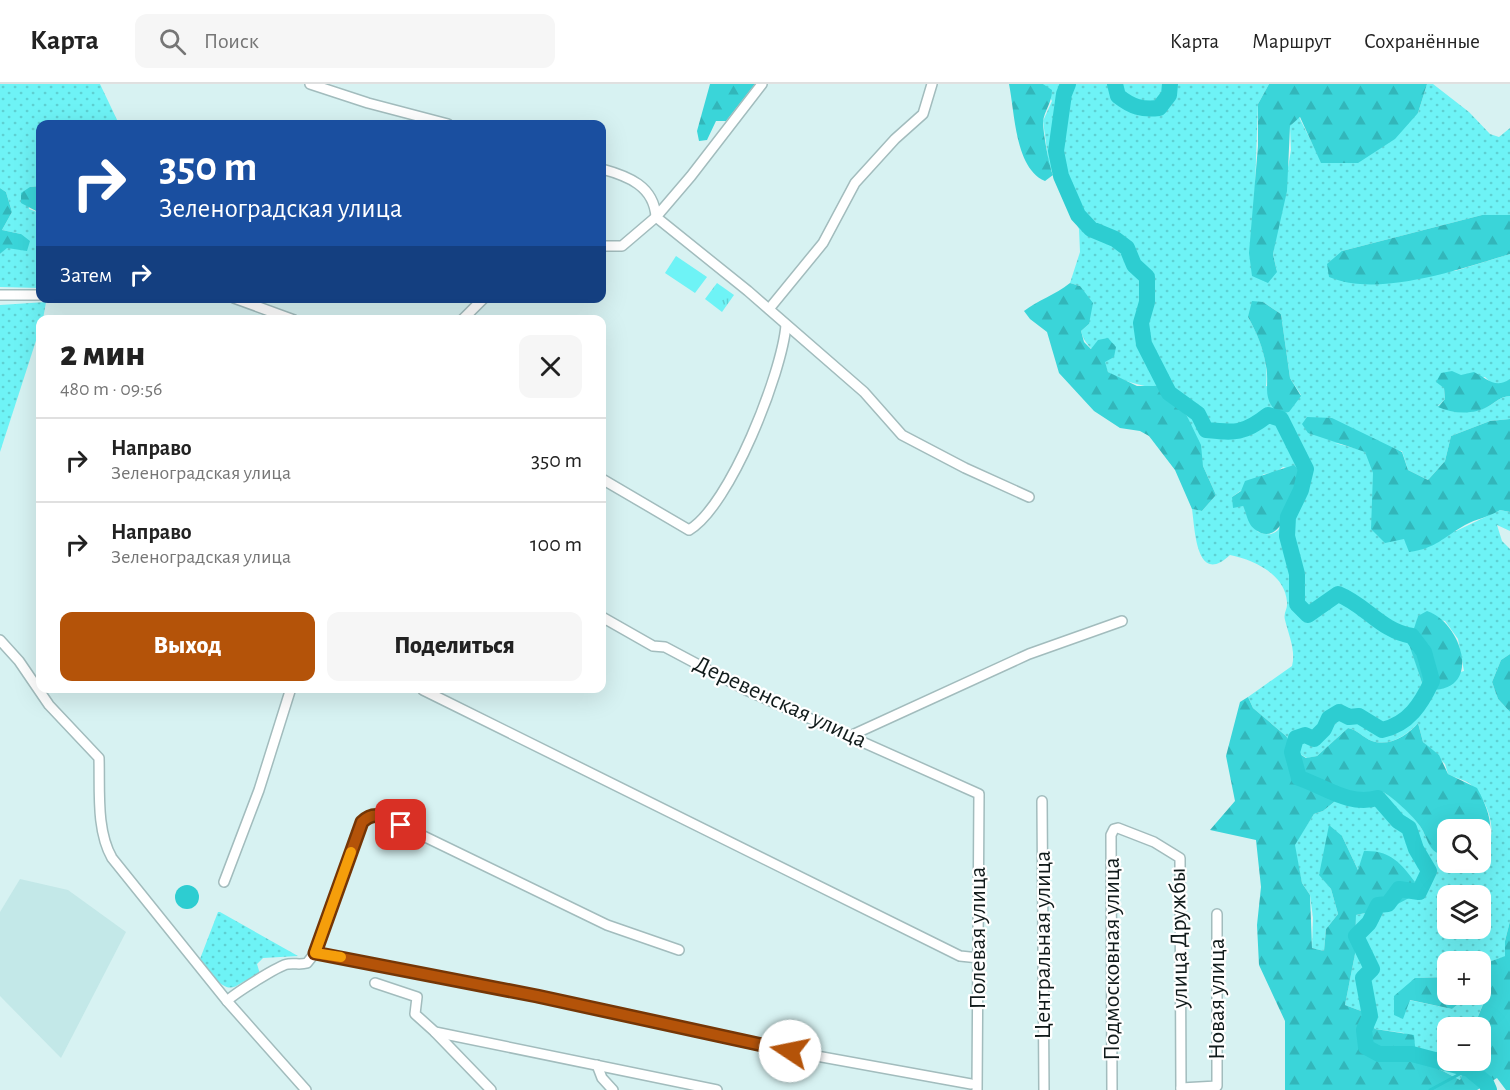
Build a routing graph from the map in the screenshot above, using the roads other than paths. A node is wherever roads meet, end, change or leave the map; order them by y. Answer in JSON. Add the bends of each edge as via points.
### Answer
{"nodes":[{"id":1,"x":310,"y":84,"type":"edge"},
{"id":2,"x":762,"y":84,"type":"edge"},
{"id":3,"x":932,"y":84,"type":"edge"},
{"id":4,"x":433,"y":120,"type":"edge"},
{"id":5,"x":606,"y":171,"type":"edge"},
{"id":6,"x":656,"y":217,"type":"junction"},
{"id":7,"x":606,"y":246,"type":"edge"},
{"id":8,"x":0,"y":295,"type":"edge"},
{"id":9,"x":36,"y":295,"type":"edge"},
{"id":10,"x":248,"y":303,"type":"edge"},
{"id":11,"x":479,"y":303,"type":"edge"},
{"id":12,"x":769,"y":309,"type":"junction"},
{"id":13,"x":280,"y":315,"type":"edge"},
{"id":14,"x":467,"y":315,"type":"edge"},
{"id":15,"x":786,"y":325,"type":"junction"},
{"id":16,"x":606,"y":481,"type":"edge"},
{"id":17,"x":1029,"y":497,"type":"dead end"},
{"id":18,"x":606,"y":619,"type":"edge"},
{"id":19,"x":1122,"y":621,"type":"dead end"},
{"id":20,"x":0,"y":640,"type":"edge"},
{"id":21,"x":36,"y":686,"type":"edge"},
{"id":22,"x":41,"y":693,"type":"edge"},
{"id":23,"x":289,"y":693,"type":"edge"},
{"id":24,"x":429,"y":693,"type":"edge"},
{"id":25,"x":850,"y":736,"type":"junction"},
{"id":26,"x":972,"y":789,"type":"joint"},
{"id":27,"x":1042,"y":801,"type":"dead end"},
{"id":28,"x":1114,"y":829,"type":"joint"},
{"id":29,"x":224,"y":882,"type":"dead end"},
{"id":30,"x":1217,"y":914,"type":"dead end"},
{"id":31,"x":679,"y":950,"type":"dead end"},
{"id":32,"x":315,"y":953,"type":"junction"},
{"id":33,"x":979,"y":958,"type":"junction"},
{"id":34,"x":375,"y":983,"type":"dead end"},
{"id":35,"x":227,"y":1001,"type":"junction"},
{"id":36,"x":435,"y":1032,"type":"junction"},
{"id":37,"x":597,"y":1065,"type":"junction"},
{"id":38,"x":974,"y":1087,"type":"edge"},
{"id":39,"x":1181,"y":1089,"type":"edge"},
{"id":40,"x":306,"y":1090,"type":"edge"},
{"id":41,"x":491,"y":1090,"type":"edge"},
{"id":42,"x":613,"y":1090,"type":"edge"},
{"id":43,"x":717,"y":1090,"type":"edge"},
{"id":44,"x":1044,"y":1090,"type":"edge"},
{"id":45,"x":1112,"y":1090,"type":"edge"}],
"edges":[{"from":1,"to":4,"type":"street"},
{"from":2,"to":6,"type":"street"},
{"from":3,"to":12,"type":"street","via":[[923,114],[855,183],[823,243]]},
{"from":5,"to":6,"type":"street","via":[[643,187],[654,201]]},
{"from":6,"to":7,"type":"street","via":[[622,246]]},
{"from":6,"to":12,"type":"street"},
{"from":8,"to":9,"type":"street"},
{"from":10,"to":13,"type":"street"},
{"from":11,"to":14,"type":"street"},
{"from":12,"to":15,"type":"street"},
{"from":15,"to":16,"type":"street","via":[[782,354],[756,424],[727,487],[701,523],[689,530]]},
{"from":15,"to":17,"type":"street","via":[[864,392],[902,435]]},
{"from":18,"to":25,"type":"street","name":"Деревенская улица","via":[[653,646],[665,647],[746,690]]},
{"from":19,"to":25,"type":"street","via":[[1018,659]]},
{"from":20,"to":21,"type":"street"},
{"from":22,"to":35,"type":"street","via":[[99,758],[102,822],[112,858]]},
{"from":23,"to":29,"type":"street"},
{"from":24,"to":33,"type":"street","via":[[960,956]]},
{"from":25,"to":26,"type":"street","name":"Деревенская улица"},
{"from":26,"to":33,"type":"street","name":"Полевая улица","via":[[979,794]]},
{"from":27,"to":44,"type":"street","name":"Центральная улица"},
{"from":28,"to":39,"type":"street","name":"улица Дружбы","via":[[1121,828],[1180,858]]},
{"from":28,"to":45,"type":"street","name":"Подмосковная улица"},
{"from":30,"to":39,"type":"street","name":"Новая улица","via":[[1217,1086]]},
{"from":31,"to":32,"type":"street","via":[[607,925],[380,815],[362,822]]},
{"from":32,"to":35,"type":"street","via":[[307,963],[278,968]]},
{"from":32,"to":38,"type":"street"},
{"from":33,"to":38,"type":"street","name":"Полевая улица"},
{"from":34,"to":36,"type":"street","via":[[417,997],[415,1014]]},
{"from":35,"to":40,"type":"street"},
{"from":36,"to":37,"type":"street"},
{"from":36,"to":41,"type":"street"},
{"from":37,"to":42,"type":"street"},
{"from":37,"to":43,"type":"street"}]}
